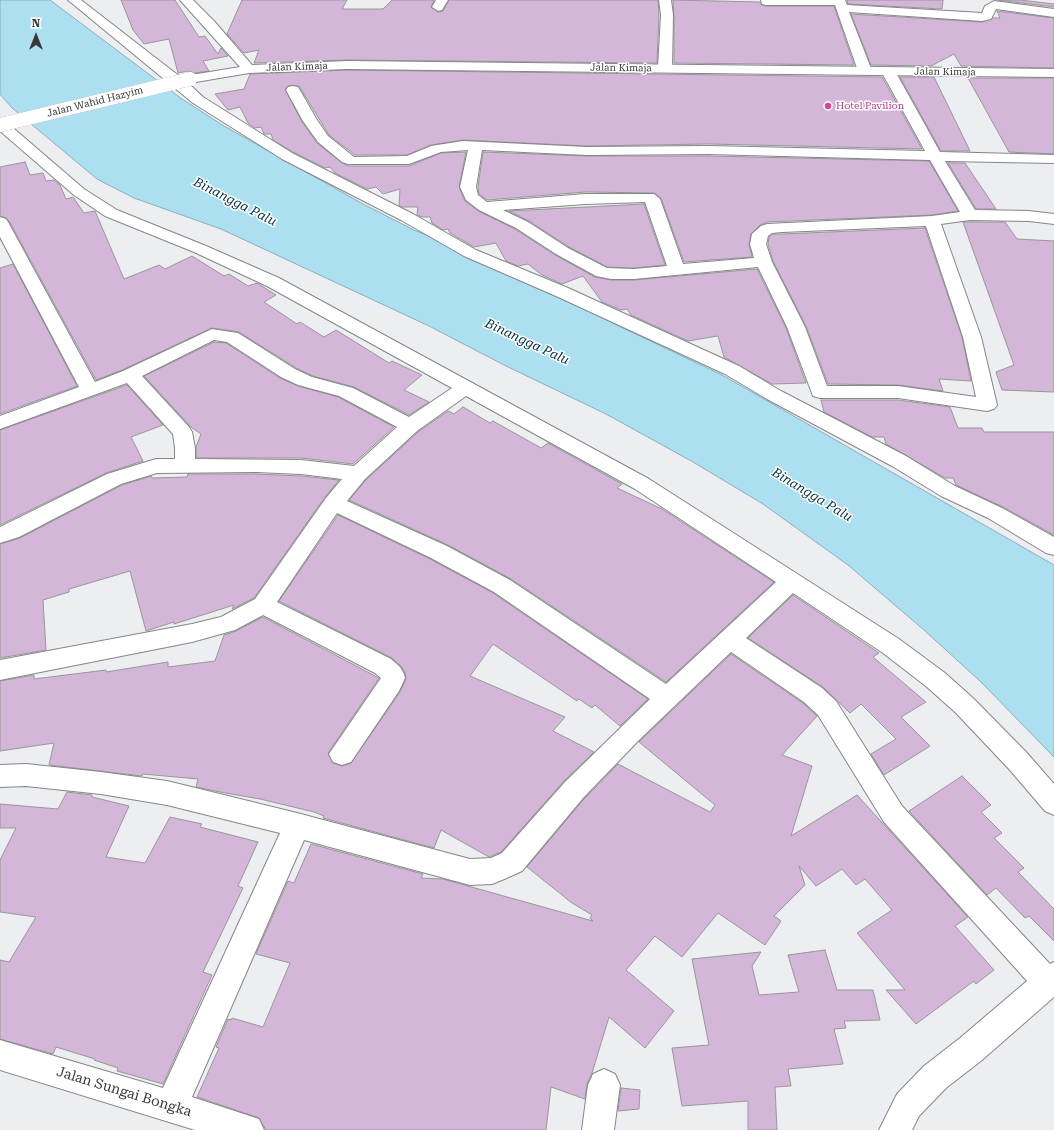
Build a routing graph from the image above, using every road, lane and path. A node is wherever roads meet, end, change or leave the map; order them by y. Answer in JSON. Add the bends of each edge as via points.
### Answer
{"nodes":[{"id":1,"x":74,"y":0,"type":"edge"},
{"id":2,"x":186,"y":0,"type":"edge"},
{"id":3,"x":665,"y":0,"type":"edge"},
{"id":4,"x":766,"y":1,"type":"edge"},
{"id":5,"x":840,"y":3,"type":"edge"},
{"id":6,"x":1054,"y":13,"type":"edge"},
{"id":7,"x":665,"y":68,"type":"junction"},
{"id":8,"x":249,"y":69,"type":"junction"},
{"id":9,"x":865,"y":70,"type":"junction"},
{"id":10,"x":888,"y":71,"type":"junction"},
{"id":11,"x":1054,"y":73,"type":"edge"},
{"id":12,"x":190,"y":80,"type":"joint"},
{"id":13,"x":293,"y":90,"type":"dead end"},
{"id":14,"x":0,"y":124,"type":"edge"},
{"id":15,"x":476,"y":146,"type":"junction"},
{"id":16,"x":936,"y":157,"type":"junction"},
{"id":17,"x":1054,"y":159,"type":"edge"},
{"id":18,"x":484,"y":208,"type":"junction"},
{"id":19,"x":970,"y":215,"type":"junction"},
{"id":20,"x":1054,"y":219,"type":"edge"},
{"id":21,"x":932,"y":221,"type":"junction"},
{"id":22,"x":0,"y":222,"type":"edge"},
{"id":23,"x":764,"y":262,"type":"junction"},
{"id":24,"x":677,"y":270,"type":"junction"},
{"id":25,"x":602,"y":272,"type":"junction"},
{"id":26,"x":562,"y":292,"type":"junction"},
{"id":27,"x":130,"y":375,"type":"junction"},
{"id":28,"x":466,"y":387,"type":"junction"},
{"id":29,"x":90,"y":390,"type":"junction"},
{"id":30,"x":820,"y":392,"type":"junction"},
{"id":31,"x":774,"y":395,"type":"junction"},
{"id":32,"x":0,"y":423,"type":"edge"},
{"id":33,"x":410,"y":426,"type":"junction"},
{"id":34,"x":185,"y":466,"type":"junction"},
{"id":35,"x":358,"y":474,"type":"junction"},
{"id":36,"x":333,"y":503,"type":"junction"},
{"id":37,"x":0,"y":535,"type":"edge"},
{"id":38,"x":1054,"y":547,"type":"edge"},
{"id":39,"x":791,"y":582,"type":"junction"},
{"id":40,"x":264,"y":605,"type":"junction"},
{"id":41,"x":730,"y":639,"type":"junction"},
{"id":42,"x":0,"y":670,"type":"edge"},
{"id":43,"x":666,"y":697,"type":"junction"},
{"id":44,"x":342,"y":754,"type":"dead end"},
{"id":45,"x":0,"y":776,"type":"edge"},
{"id":46,"x":1054,"y":803,"type":"edge"},
{"id":47,"x":297,"y":825,"type":"junction"},
{"id":48,"x":1051,"y":979,"type":"edge"},
{"id":49,"x":0,"y":1055,"type":"edge"},
{"id":50,"x":604,"y":1085,"type":"dead end"},
{"id":51,"x":171,"y":1107,"type":"junction"},
{"id":52,"x":248,"y":1130,"type":"edge"},
{"id":53,"x":598,"y":1130,"type":"edge"},
{"id":54,"x":895,"y":1130,"type":"edge"}],
"edges":[{"from":1,"to":26,"type":"street","via":[[198,100],[242,129],[343,186],[407,216],[470,252]]},
{"from":2,"to":8,"type":"street"},
{"from":3,"to":7,"type":"street"},
{"from":4,"to":5,"type":"street"},
{"from":5,"to":6,"type":"street","via":[[985,17],[990,6],[994,5]]},
{"from":5,"to":9,"type":"street"},
{"from":7,"to":8,"type":"street","name":"Jalan Kimaja","via":[[347,65]]},
{"from":7,"to":9,"type":"street","name":"Jalan Kimaja"},
{"from":8,"to":12,"type":"street","name":"Jalan Kimaja"},
{"from":9,"to":10,"type":"street","name":"Jalan Kimaja"},
{"from":10,"to":11,"type":"street","name":"Jalan Kimaja"},
{"from":10,"to":16,"type":"street"},
{"from":12,"to":14,"type":"street","name":"Jalan Wahid Hazyim","bridge":true},
{"from":13,"to":15,"type":"street","via":[[323,139],[350,161],[405,160],[449,146]]},
{"from":14,"to":28,"type":"street","via":[[79,192],[112,213],[273,282]]},
{"from":15,"to":16,"type":"street","via":[[580,151],[708,150]]},
{"from":15,"to":18,"type":"street","via":[[468,187],[471,198]]},
{"from":16,"to":17,"type":"street"},
{"from":16,"to":19,"type":"street"},
{"from":18,"to":24,"type":"street","via":[[585,199],[649,197],[652,199]]},
{"from":18,"to":25,"type":"street","via":[[522,226]]},
{"from":19,"to":20,"type":"street"},
{"from":19,"to":21,"type":"street"},
{"from":21,"to":23,"type":"street","via":[[767,229],[758,239]]},
{"from":21,"to":30,"type":"street","via":[[972,337],[987,405],[898,392]]},
{"from":22,"to":29,"type":"street"},
{"from":23,"to":24,"type":"street"},
{"from":23,"to":30,"type":"street","via":[[796,327]]},
{"from":24,"to":25,"type":"street","via":[[620,274]]},
{"from":25,"to":26,"type":"street"},
{"from":26,"to":31,"type":"street","via":[[695,352]]},
{"from":27,"to":29,"type":"street"},
{"from":27,"to":33,"type":"street","via":[[212,334],[225,335],[241,341],[288,373],[305,381],[346,392]]},
{"from":27,"to":34,"type":"street","via":[[182,432]]},
{"from":28,"to":33,"type":"street"},
{"from":28,"to":39,"type":"street","via":[[642,484]]},
{"from":29,"to":32,"type":"street"},
{"from":30,"to":31,"type":"street"},
{"from":31,"to":38,"type":"street"},
{"from":33,"to":35,"type":"street"},
{"from":34,"to":35,"type":"street","via":[[301,467]]},
{"from":34,"to":37,"type":"street","via":[[156,466],[139,470],[94,488],[11,532]]},
{"from":35,"to":36,"type":"street"},
{"from":36,"to":40,"type":"street"},
{"from":36,"to":43,"type":"street","via":[[439,552],[502,586]]},
{"from":39,"to":41,"type":"street"},
{"from":39,"to":46,"type":"street","via":[[891,646],[936,680],[976,717]]},
{"from":40,"to":42,"type":"street","via":[[227,624],[192,633]]},
{"from":40,"to":44,"type":"street","via":[[383,666],[392,674],[390,684]]},
{"from":41,"to":43,"type":"street"},
{"from":41,"to":48,"type":"street","via":[[807,691],[827,708],[894,814]]},
{"from":43,"to":47,"type":"street","via":[[574,790],[512,862],[492,871],[470,872]]},
{"from":45,"to":47,"type":"street","via":[[26,775],[167,793]]},
{"from":47,"to":51,"type":"street"},
{"from":48,"to":54,"type":"street","via":[[971,1049],[934,1077],[908,1105]]},
{"from":49,"to":51,"type":"street","name":"Jalan Sungai Bongka"},
{"from":50,"to":53,"type":"street"},
{"from":51,"to":52,"type":"street","name":"Jalan Sungai Bongka"}]}
